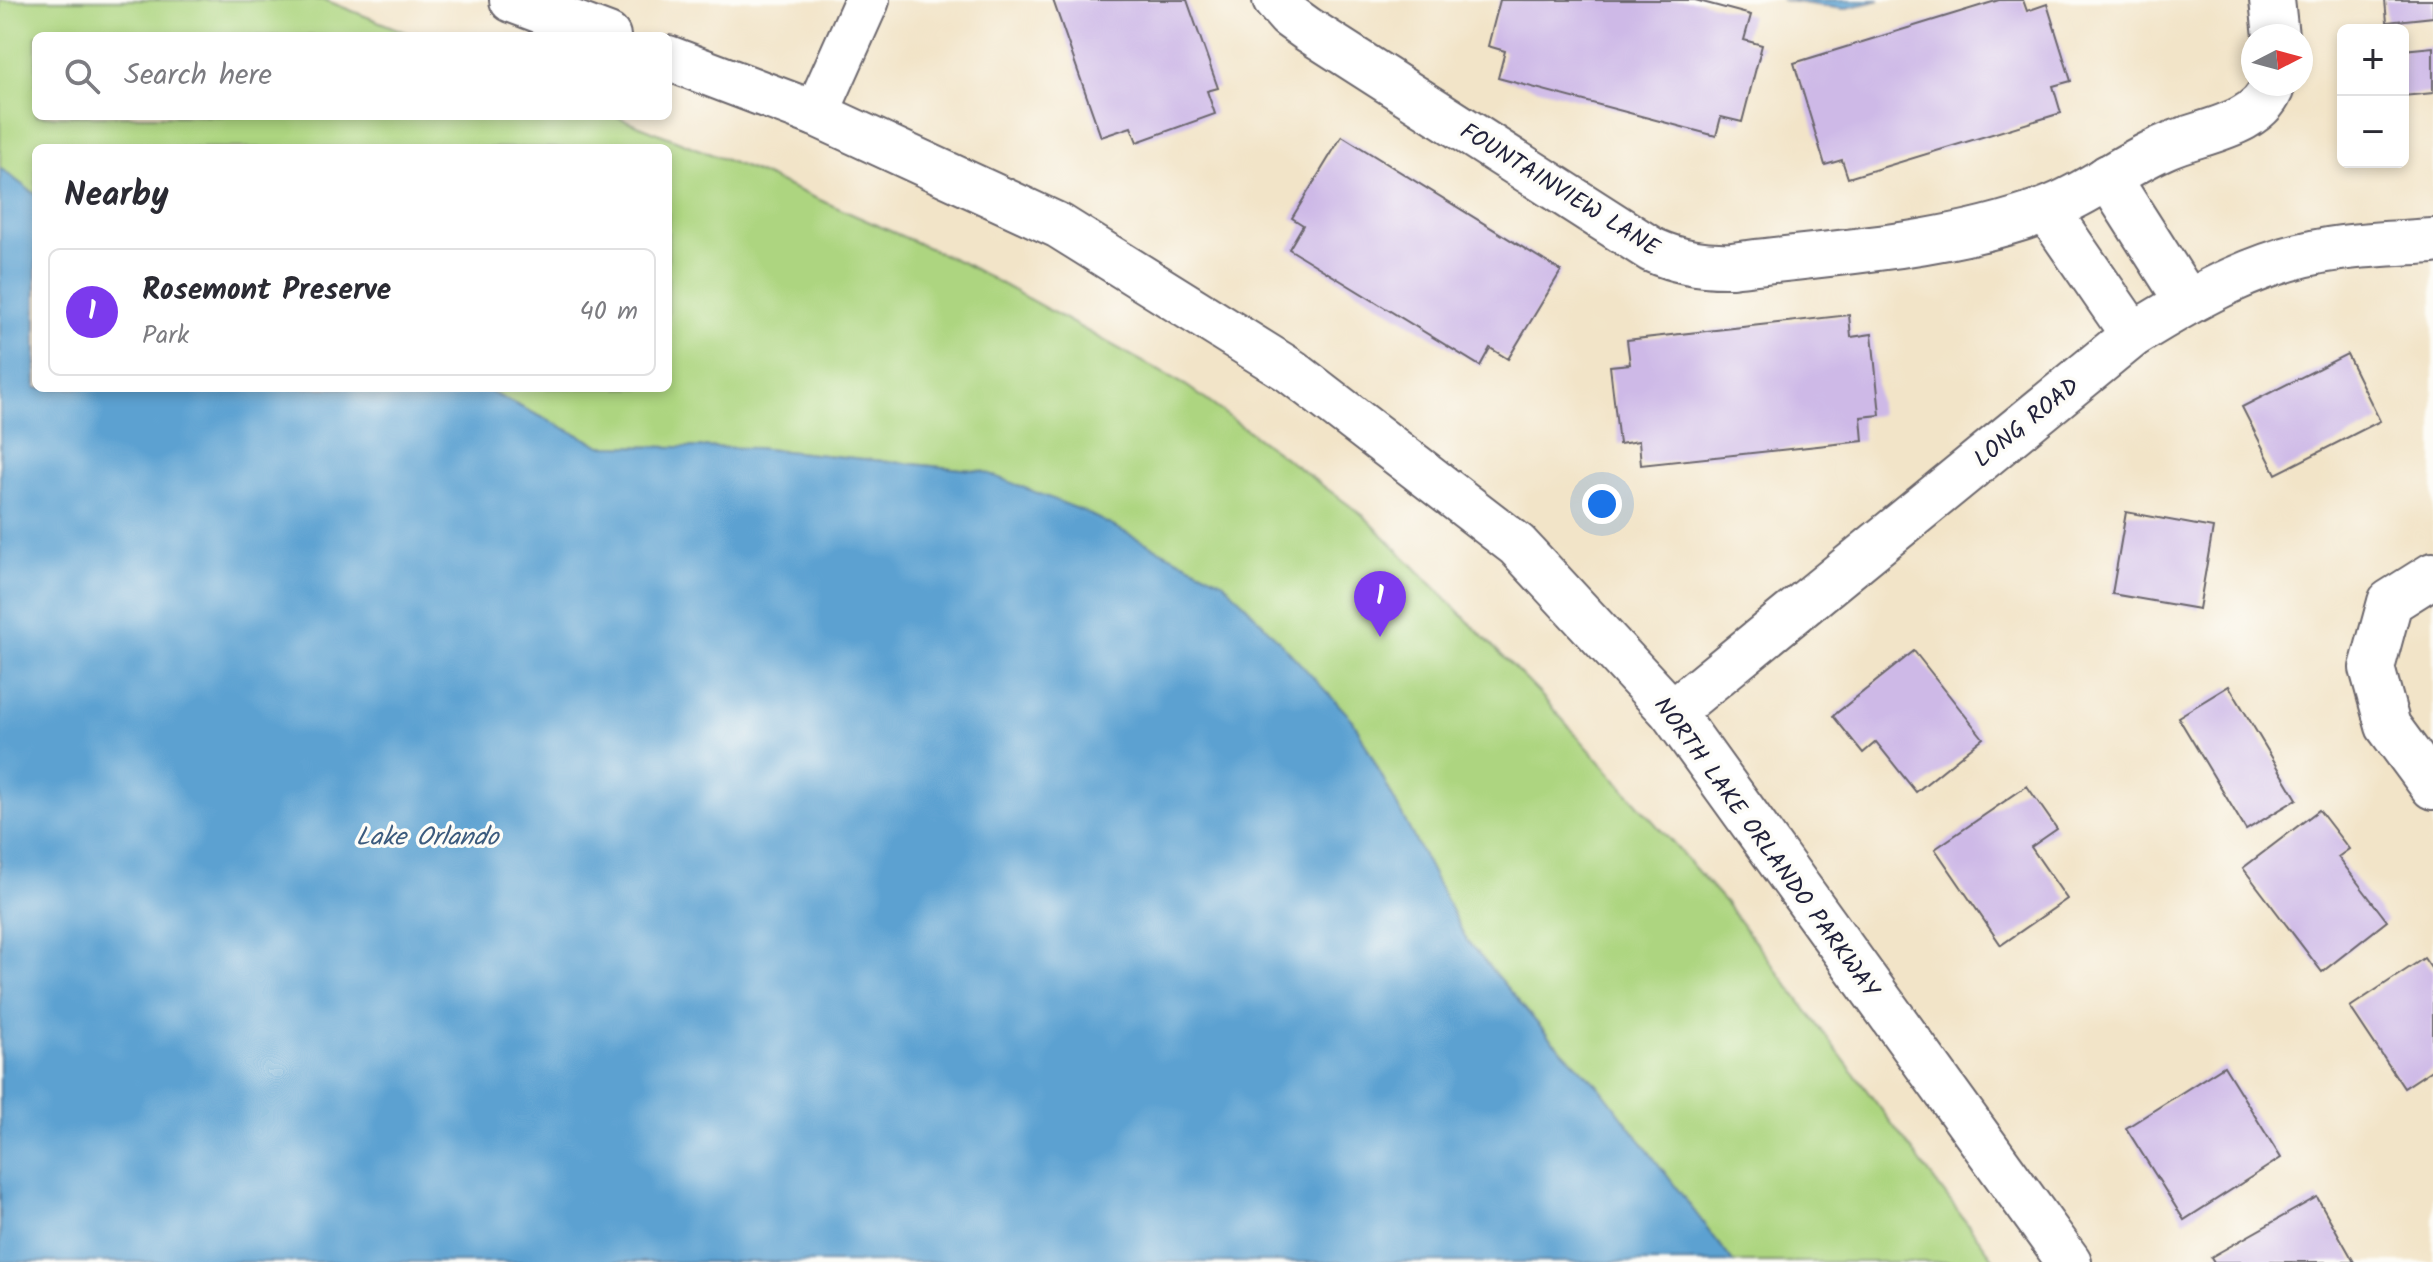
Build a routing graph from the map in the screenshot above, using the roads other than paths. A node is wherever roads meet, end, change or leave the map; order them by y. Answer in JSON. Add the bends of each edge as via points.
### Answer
{"nodes":[{"id":1,"x":512,"y":0,"type":"edge"},
{"id":2,"x":867,"y":0,"type":"edge"},
{"id":3,"x":1275,"y":0,"type":"edge"},
{"id":4,"x":2272,"y":0,"type":"edge"},
{"id":5,"x":2275,"y":24,"type":"edge"},
{"id":6,"x":597,"y":32,"type":"edge"},
{"id":7,"x":672,"y":60,"type":"edge"},
{"id":8,"x":2265,"y":96,"type":"edge"},
{"id":9,"x":816,"y":114,"type":"junction"},
{"id":10,"x":2108,"y":177,"type":"junction"},
{"id":11,"x":2047,"y":210,"type":"junction"},
{"id":12,"x":2433,"y":241,"type":"edge"},
{"id":13,"x":2187,"y":301,"type":"junction"},
{"id":14,"x":2133,"y":335,"type":"junction"},
{"id":15,"x":2433,"y":575,"type":"edge"},
{"id":16,"x":1672,"y":712,"type":"junction"},
{"id":17,"x":2433,"y":787,"type":"edge"},
{"id":18,"x":2069,"y":1262,"type":"edge"}],
"edges":[{"from":1,"to":6,"type":"street"},
{"from":2,"to":9,"type":"street"},
{"from":3,"to":11,"type":"street","name":"FOUNTAINVIEW LANE","via":[[1307,29],[1674,259],[1732,265],[1923,242]]},
{"from":4,"to":5,"type":"street"},
{"from":7,"to":9,"type":"street","name":"NORTH LAKE ORLANDO PARKWAY"},
{"from":8,"to":10,"type":"street","name":"FOUNTAINVIEW LANE","via":[[2238,121],[2152,152]]},
{"from":9,"to":16,"type":"street","name":"NORTH LAKE ORLANDO PARKWAY","via":[[1059,226],[1291,371],[1517,545]]},
{"from":10,"to":11,"type":"street","name":"FOUNTAINVIEW LANE"},
{"from":10,"to":13,"type":"street"},
{"from":11,"to":14,"type":"street"},
{"from":12,"to":13,"type":"street","name":"LONG ROAD","via":[[2339,248],[2286,260]]},
{"from":13,"to":14,"type":"street","name":"LONG ROAD"},
{"from":14,"to":16,"type":"street","name":"LONG ROAD"},
{"from":15,"to":17,"type":"street","via":[[2390,602],[2372,668],[2388,726]]},
{"from":16,"to":18,"type":"street","name":"NORTH LAKE ORLANDO PARKWAY"}]}
